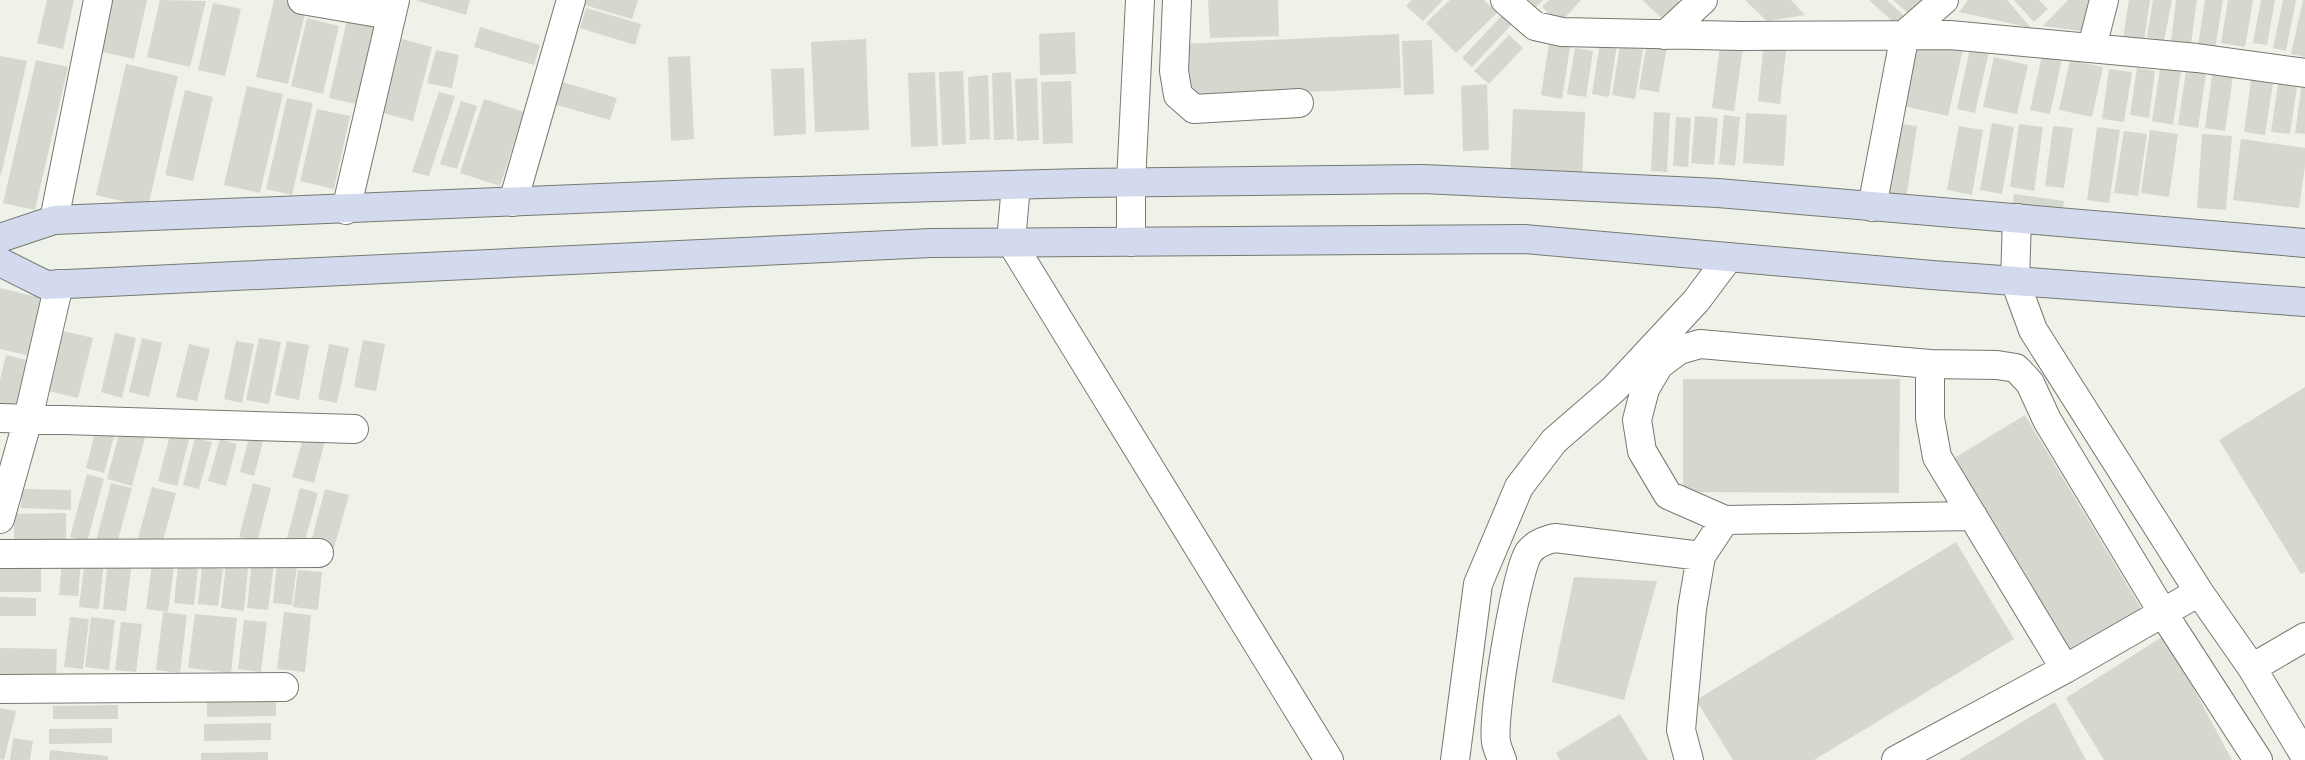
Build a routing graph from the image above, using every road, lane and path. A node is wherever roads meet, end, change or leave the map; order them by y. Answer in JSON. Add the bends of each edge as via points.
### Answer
{"nodes":[{"id":1,"x":98,"y":0,"type":"edge"},
{"id":2,"x":302,"y":0,"type":"edge"},
{"id":3,"x":571,"y":0,"type":"edge"},
{"id":4,"x":1140,"y":0,"type":"edge"},
{"id":5,"x":1178,"y":0,"type":"edge"},
{"id":6,"x":1505,"y":0,"type":"edge"},
{"id":7,"x":1703,"y":0,"type":"edge"},
{"id":8,"x":1944,"y":0,"type":"edge"},
{"id":9,"x":2104,"y":0,"type":"edge"},
{"id":10,"x":392,"y":8,"type":"edge"},
{"id":11,"x":1905,"y":34,"type":"junction"},
{"id":12,"x":1665,"y":35,"type":"junction"},
{"id":13,"x":2092,"y":47,"type":"junction"},
{"id":14,"x":2305,"y":73,"type":"edge"},
{"id":15,"x":1299,"y":103,"type":"dead end"},
{"id":16,"x":1131,"y":182,"type":"junction"},
{"id":17,"x":1016,"y":185,"type":"junction"},
{"id":18,"x":514,"y":202,"type":"junction"},
{"id":19,"x":1872,"y":206,"type":"junction"},
{"id":20,"x":346,"y":210,"type":"junction"},
{"id":21,"x":2017,"y":218,"type":"junction"},
{"id":22,"x":54,"y":220,"type":"junction"},
{"id":23,"x":0,"y":238,"type":"edge"},
{"id":24,"x":1011,"y":242,"type":"junction"},
{"id":25,"x":1131,"y":242,"type":"junction"},
{"id":26,"x":2305,"y":243,"type":"edge"},
{"id":27,"x":1729,"y":257,"type":"junction"},
{"id":28,"x":0,"y":262,"type":"edge"},
{"id":29,"x":2015,"y":281,"type":"junction"},
{"id":30,"x":59,"y":284,"type":"junction"},
{"id":31,"x":2305,"y":302,"type":"edge"},
{"id":32,"x":1930,"y":364,"type":"junction"},
{"id":33,"x":0,"y":418,"type":"edge"},
{"id":34,"x":28,"y":419,"type":"junction"},
{"id":35,"x":354,"y":429,"type":"dead end"},
{"id":36,"x":1973,"y":516,"type":"junction"},
{"id":37,"x":0,"y":519,"type":"edge"},
{"id":38,"x":1725,"y":520,"type":"junction"},
{"id":39,"x":319,"y":553,"type":"dead end"},
{"id":40,"x":0,"y":554,"type":"edge"},
{"id":41,"x":1701,"y":556,"type":"junction"},
{"id":42,"x":2199,"y":592,"type":"junction"},
{"id":43,"x":2164,"y":613,"type":"junction"},
{"id":44,"x":2305,"y":637,"type":"edge"},
{"id":45,"x":2252,"y":668,"type":"junction"},
{"id":46,"x":2065,"y":669,"type":"junction"},
{"id":47,"x":284,"y":687,"type":"dead end"},
{"id":48,"x":0,"y":689,"type":"edge"},
{"id":49,"x":1911,"y":756,"type":"edge"},
{"id":50,"x":2305,"y":756,"type":"edge"},
{"id":51,"x":1329,"y":760,"type":"edge"},
{"id":52,"x":1455,"y":760,"type":"edge"},
{"id":53,"x":1502,"y":760,"type":"edge"},
{"id":54,"x":1689,"y":760,"type":"edge"},
{"id":55,"x":2258,"y":760,"type":"edge"}],
"edges":[{"from":1,"to":22,"type":"street"},
{"from":2,"to":10,"type":"street"},
{"from":3,"to":18,"type":"street"},
{"from":4,"to":16,"type":"street"},
{"from":5,"to":15,"type":"street","via":[[1174,71],[1178,95],[1194,108]]},
{"from":6,"to":12,"type":"street","via":[[1535,26],[1562,32]]},
{"from":7,"to":12,"type":"street"},
{"from":8,"to":11,"type":"street"},
{"from":9,"to":13,"type":"street"},
{"from":10,"to":20,"type":"street"},
{"from":11,"to":12,"type":"street"},
{"from":11,"to":13,"type":"street"},
{"from":11,"to":19,"type":"street"},
{"from":13,"to":14,"type":"street"},
{"from":16,"to":17,"type":"main road"},
{"from":16,"to":19,"type":"main road","via":[[1423,179],[1718,193]]},
{"from":16,"to":25,"type":"street"},
{"from":17,"to":18,"type":"main road"},
{"from":17,"to":24,"type":"street"},
{"from":18,"to":20,"type":"main road"},
{"from":19,"to":21,"type":"main road"},
{"from":20,"to":22,"type":"main road"},
{"from":21,"to":26,"type":"main road"},
{"from":21,"to":29,"type":"street"},
{"from":22,"to":23,"type":"main road"},
{"from":24,"to":25,"type":"main road"},
{"from":24,"to":30,"type":"main road","via":[[931,243]]},
{"from":24,"to":51,"type":"street"},
{"from":25,"to":27,"type":"main road","via":[[1524,239]]},
{"from":27,"to":29,"type":"main road"},
{"from":27,"to":52,"type":"street","via":[[1696,301],[1614,389],[1554,442],[1519,487],[1478,584]]},
{"from":28,"to":30,"type":"main road","via":[[46,285]]},
{"from":29,"to":31,"type":"main road"},
{"from":29,"to":42,"type":"street","via":[[2033,330]]},
{"from":30,"to":34,"type":"street"},
{"from":32,"to":36,"type":"street","via":[[1930,418],[1937,457]]},
{"from":32,"to":38,"type":"street","via":[[1700,344],[1672,355],[1659,365],[1645,389],[1638,420],[1642,451],[1668,495]]},
{"from":32,"to":43,"type":"street","via":[[1997,364],[2016,368],[2030,383],[2047,420]]},
{"from":33,"to":34,"type":"street"},
{"from":34,"to":35,"type":"street"},
{"from":34,"to":37,"type":"street"},
{"from":36,"to":38,"type":"street"},
{"from":36,"to":46,"type":"street"},
{"from":38,"to":41,"type":"street"},
{"from":39,"to":40,"type":"street"},
{"from":41,"to":53,"type":"street","via":[[1555,538],[1541,541],[1529,552],[1513,606],[1498,708],[1496,741]]},
{"from":41,"to":54,"type":"street","via":[[1692,609],[1681,730]]},
{"from":42,"to":43,"type":"street"},
{"from":42,"to":45,"type":"street"},
{"from":43,"to":46,"type":"street"},
{"from":43,"to":55,"type":"street"},
{"from":44,"to":45,"type":"street"},
{"from":45,"to":50,"type":"street"},
{"from":46,"to":49,"type":"street"},
{"from":47,"to":48,"type":"street"}]}
